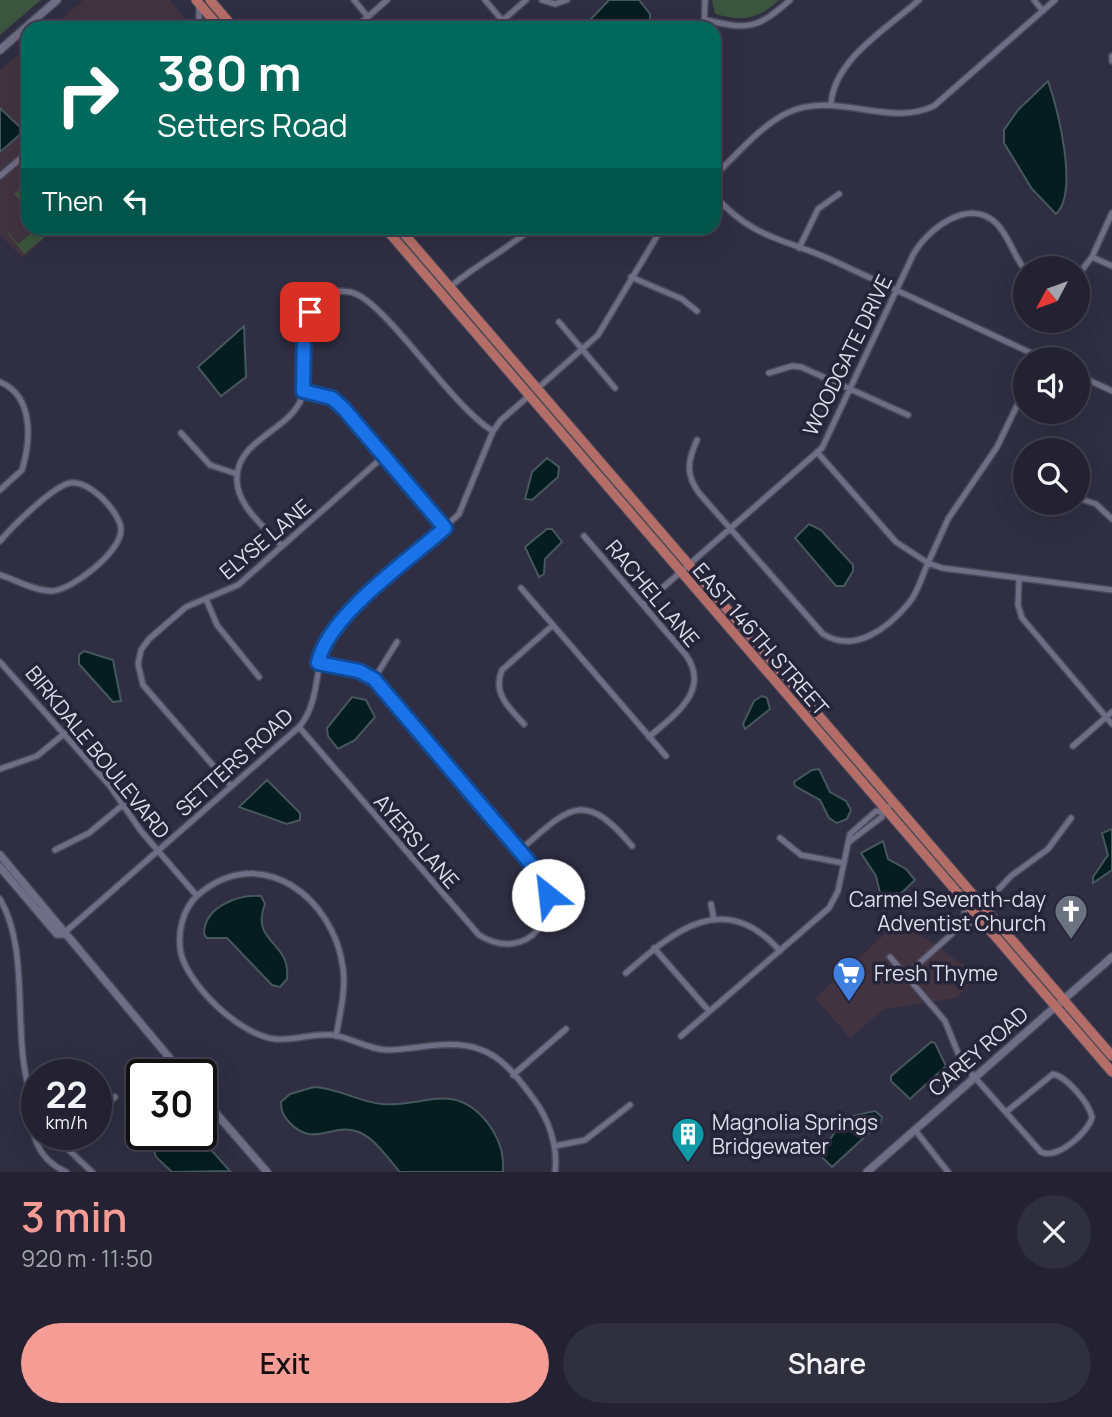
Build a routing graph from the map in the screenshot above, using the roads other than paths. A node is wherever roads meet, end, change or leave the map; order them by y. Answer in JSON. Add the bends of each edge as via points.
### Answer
{"nodes":[{"id":1,"x":57,"y":0,"type":"edge"},
{"id":2,"x":210,"y":0,"type":"edge"},
{"id":3,"x":354,"y":0,"type":"edge"},
{"id":4,"x":387,"y":0,"type":"edge"},
{"id":5,"x":485,"y":0,"type":"edge"},
{"id":6,"x":526,"y":0,"type":"edge"},
{"id":7,"x":542,"y":0,"type":"edge"},
{"id":8,"x":567,"y":0,"type":"edge"},
{"id":9,"x":705,"y":0,"type":"edge"},
{"id":10,"x":790,"y":0,"type":"edge"},
{"id":11,"x":919,"y":0,"type":"edge"},
{"id":12,"x":1034,"y":0,"type":"edge"},
{"id":13,"x":1055,"y":0,"type":"edge"},
{"id":14,"x":197,"y":1,"type":"edge"},
{"id":15,"x":1043,"y":11,"type":"junction"},
{"id":16,"x":368,"y":17,"type":"junction"},
{"id":17,"x":502,"y":20,"type":"joint"},
{"id":18,"x":706,"y":20,"type":"joint"},
{"id":19,"x":33,"y":21,"type":"edge"},
{"id":20,"x":200,"y":21,"type":"edge"},
{"id":21,"x":214,"y":21,"type":"edge"},
{"id":22,"x":227,"y":21,"type":"edge"},
{"id":23,"x":363,"y":21,"type":"edge"},
{"id":24,"x":712,"y":21,"type":"edge"},
{"id":25,"x":721,"y":22,"type":"edge"},
{"id":26,"x":21,"y":32,"type":"edge"},
{"id":27,"x":0,"y":50,"type":"edge"},
{"id":28,"x":831,"y":104,"type":"junction"},
{"id":29,"x":21,"y":158,"type":"edge"},
{"id":30,"x":721,"y":170,"type":"edge"},
{"id":31,"x":0,"y":176,"type":"edge"},
{"id":32,"x":839,"y":194,"type":"dead end"},
{"id":33,"x":721,"y":202,"type":"edge"},
{"id":34,"x":1112,"y":213,"type":"edge"},
{"id":35,"x":391,"y":235,"type":"edge"},
{"id":36,"x":405,"y":235,"type":"edge"},
{"id":37,"x":522,"y":235,"type":"edge"},
{"id":38,"x":658,"y":235,"type":"edge"},
{"id":39,"x":799,"y":248,"type":"junction"},
{"id":40,"x":1017,"y":256,"type":"edge"},
{"id":41,"x":1092,"y":257,"type":"junction"},
{"id":42,"x":1090,"y":260,"type":"edge"},
{"id":43,"x":1112,"y":266,"type":"edge"},
{"id":44,"x":631,"y":277,"type":"junction"},
{"id":45,"x":450,"y":287,"type":"junction"},
{"id":46,"x":896,"y":290,"type":"junction"},
{"id":47,"x":697,"y":312,"type":"dead end"},
{"id":48,"x":559,"y":322,"type":"dead end"},
{"id":49,"x":1018,"y":347,"type":"edge"},
{"id":50,"x":583,"y":351,"type":"junction"},
{"id":51,"x":769,"y":373,"type":"dead end"},
{"id":52,"x":1090,"y":381,"type":"edge"},
{"id":53,"x":0,"y":382,"type":"edge"},
{"id":54,"x":615,"y":388,"type":"dead end"},
{"id":55,"x":850,"y":389,"type":"junction"},
{"id":56,"x":303,"y":391,"type":"junction"},
{"id":57,"x":1112,"y":391,"type":"edge"},
{"id":58,"x":533,"y":393,"type":"junction"},
{"id":59,"x":1013,"y":414,"type":"edge"},
{"id":60,"x":908,"y":415,"type":"dead end"},
{"id":61,"x":493,"y":431,"type":"junction"},
{"id":62,"x":181,"y":433,"type":"dead end"},
{"id":63,"x":697,"y":440,"type":"dead end"},
{"id":64,"x":817,"y":453,"type":"junction"},
{"id":65,"x":384,"y":456,"type":"junction"},
{"id":66,"x":237,"y":474,"type":"junction"},
{"id":67,"x":0,"y":491,"type":"edge"},
{"id":68,"x":1090,"y":502,"type":"edge"},
{"id":69,"x":1112,"y":519,"type":"edge"},
{"id":70,"x":445,"y":528,"type":"junction"},
{"id":71,"x":730,"y":529,"type":"junction"},
{"id":72,"x":584,"y":536,"type":"dead end"},
{"id":73,"x":0,"y":541,"type":"edge"},
{"id":74,"x":282,"y":547,"type":"junction"},
{"id":75,"x":928,"y":563,"type":"junction"},
{"id":76,"x":685,"y":568,"type":"junction"},
{"id":77,"x":0,"y":575,"type":"edge"},
{"id":78,"x":1019,"y":579,"type":"junction"},
{"id":79,"x":521,"y":588,"type":"dead end"},
{"id":80,"x":1112,"y":590,"type":"edge"},
{"id":81,"x":206,"y":599,"type":"junction"},
{"id":82,"x":643,"y":605,"type":"junction"},
{"id":83,"x":553,"y":625,"type":"junction"},
{"id":84,"x":397,"y":642,"type":"dead end"},
{"id":85,"x":0,"y":662,"type":"edge"},
{"id":86,"x":318,"y":663,"type":"junction"},
{"id":87,"x":259,"y":677,"type":"dead end"},
{"id":88,"x":374,"y":679,"type":"junction"},
{"id":89,"x":1112,"y":712,"type":"edge"},
{"id":90,"x":1106,"y":717,"type":"junction"},
{"id":91,"x":524,"y":724,"type":"dead end"},
{"id":92,"x":1112,"y":724,"type":"edge"},
{"id":93,"x":299,"y":727,"type":"junction"},
{"id":94,"x":65,"y":733,"type":"junction"},
{"id":95,"x":649,"y":737,"type":"junction"},
{"id":96,"x":1073,"y":746,"type":"dead end"},
{"id":97,"x":666,"y":756,"type":"dead end"},
{"id":98,"x":0,"y":769,"type":"edge"},
{"id":99,"x":231,"y":786,"type":"junction"},
{"id":100,"x":124,"y":804,"type":"junction"},
{"id":101,"x":886,"y":808,"type":"junction"},
{"id":102,"x":1071,"y":818,"type":"dead end"},
{"id":103,"x":780,"y":838,"type":"dead end"},
{"id":104,"x":632,"y":846,"type":"dead end"},
{"id":105,"x":55,"y":850,"type":"dead end"},
{"id":106,"x":158,"y":850,"type":"junction"},
{"id":107,"x":519,"y":851,"type":"junction"},
{"id":108,"x":0,"y":855,"type":"edge"},
{"id":109,"x":843,"y":863,"type":"junction"},
{"id":110,"x":0,"y":867,"type":"edge"},
{"id":111,"x":197,"y":895,"type":"junction"},
{"id":112,"x":0,"y":899,"type":"edge"},
{"id":113,"x":965,"y":903,"type":"junction"},
{"id":114,"x":712,"y":904,"type":"dead end"},
{"id":115,"x":982,"y":907,"type":"junction"},
{"id":116,"x":714,"y":920,"type":"junction"},
{"id":117,"x":964,"y":923,"type":"junction"},
{"id":118,"x":984,"y":925,"type":"junction"},
{"id":119,"x":63,"y":934,"type":"junction"},
{"id":120,"x":654,"y":948,"type":"junction"},
{"id":121,"x":780,"y":951,"type":"junction"},
{"id":122,"x":890,"y":957,"type":"dead end"},
{"id":123,"x":1112,"y":957,"type":"edge"},
{"id":124,"x":626,"y":973,"type":"dead end"},
{"id":125,"x":906,"y":975,"type":"junction"},
{"id":126,"x":1063,"y":1000,"type":"junction"},
{"id":127,"x":1055,"y":1007,"type":"junction"},
{"id":128,"x":709,"y":1012,"type":"junction"},
{"id":129,"x":566,"y":1029,"type":"dead end"},
{"id":130,"x":336,"y":1036,"type":"junction"},
{"id":131,"x":681,"y":1036,"type":"dead end"},
{"id":132,"x":1112,"y":1056,"type":"edge"},
{"id":133,"x":25,"y":1059,"type":"edge"},
{"id":134,"x":170,"y":1059,"type":"edge"},
{"id":135,"x":1112,"y":1072,"type":"edge"},
{"id":136,"x":513,"y":1075,"type":"junction"},
{"id":137,"x":976,"y":1077,"type":"junction"},
{"id":138,"x":115,"y":1097,"type":"dead end"},
{"id":139,"x":112,"y":1100,"type":"edge"},
{"id":140,"x":629,"y":1105,"type":"dead end"},
{"id":141,"x":1006,"y":1112,"type":"junction"},
{"id":142,"x":217,"y":1114,"type":"edge"},
{"id":143,"x":915,"y":1130,"type":"junction"},
{"id":144,"x":555,"y":1146,"type":"junction"},
{"id":145,"x":40,"y":1150,"type":"edge"},
{"id":146,"x":68,"y":1150,"type":"edge"},
{"id":147,"x":66,"y":1172,"type":"edge"},
{"id":148,"x":92,"y":1172,"type":"edge"},
{"id":149,"x":267,"y":1172,"type":"edge"},
{"id":150,"x":555,"y":1172,"type":"edge"},
{"id":151,"x":867,"y":1172,"type":"edge"},
{"id":152,"x":948,"y":1172,"type":"edge"}],
"edges":[{"from":1,"to":19,"type":"street"},
{"from":2,"to":22,"type":"main road"},
{"from":3,"to":16,"type":"street"},
{"from":4,"to":16,"type":"street"},
{"from":5,"to":17,"type":"street"},
{"from":6,"to":17,"type":"street"},
{"from":7,"to":8,"type":"street","via":[[555,4]]},
{"from":9,"to":18,"type":"street"},
{"from":10,"to":25,"type":"street","via":[[751,27]]},
{"from":11,"to":28,"type":"street","via":[[848,64],[836,83]]},
{"from":12,"to":15,"type":"street"},
{"from":13,"to":15,"type":"street"},
{"from":14,"to":20,"type":"street"},
{"from":14,"to":21,"type":"main road"},
{"from":15,"to":28,"type":"street","via":[[926,110],[902,115]]},
{"from":16,"to":23,"type":"street"},
{"from":18,"to":24,"type":"street"},
{"from":26,"to":27,"type":"street"},
{"from":28,"to":30,"type":"street","via":[[799,109],[776,120]]},
{"from":29,"to":31,"type":"street"},
{"from":32,"to":39,"type":"street","via":[[818,209]]},
{"from":33,"to":39,"type":"street","via":[[754,231]]},
{"from":34,"to":41,"type":"street"},
{"from":35,"to":58,"type":"main road","name":"EAST 146TH STREET"},
{"from":36,"to":45,"type":"main road","name":"EAST 146TH STREET"},
{"from":37,"to":45,"type":"street"},
{"from":38,"to":44,"type":"street","name":"SETTERS ROAD"},
{"from":39,"to":46,"type":"street"},
{"from":40,"to":46,"type":"street","name":"WOODGATE DRIVE","via":[[995,222],[962,214],[947,220],[918,247]]},
{"from":41,"to":42,"type":"street"},
{"from":41,"to":43,"type":"street"},
{"from":44,"to":47,"type":"street","via":[[682,299]]},
{"from":44,"to":50,"type":"street","name":"SETTERS ROAD","via":[[608,320]]},
{"from":45,"to":58,"type":"main road","name":"EAST 146TH STREET"},
{"from":46,"to":49,"type":"street"},
{"from":46,"to":55,"type":"street","name":"WOODGATE DRIVE"},
{"from":48,"to":50,"type":"street"},
{"from":50,"to":54,"type":"street"},
{"from":50,"to":58,"type":"street","name":"SETTERS ROAD"},
{"from":51,"to":55,"type":"street","via":[[801,367]]},
{"from":52,"to":57,"type":"street"},
{"from":53,"to":67,"type":"street","via":[[20,397],[27,414],[22,470]]},
{"from":55,"to":60,"type":"street"},
{"from":55,"to":64,"type":"street","name":"WOODGATE DRIVE"},
{"from":56,"to":61,"type":"street","via":[[307,318],[317,303],[334,293],[356,293],[370,302],[467,413]]},
{"from":56,"to":65,"type":"street","via":[[337,403]]},
{"from":56,"to":66,"type":"street","via":[[296,408],[243,458]]},
{"from":58,"to":61,"type":"street","name":"SETTERS ROAD"},
{"from":58,"to":76,"type":"main road","name":"EAST 146TH STREET"},
{"from":59,"to":75,"type":"street","via":[[997,447],[948,519]]},
{"from":61,"to":70,"type":"street","name":"SETTERS ROAD","via":[[464,505]]},
{"from":62,"to":66,"type":"street","via":[[210,465]]},
{"from":63,"to":71,"type":"street","via":[[689,461],[690,479]]},
{"from":64,"to":71,"type":"street","name":"WOODGATE DRIVE"},
{"from":64,"to":75,"type":"street","via":[[896,542]]},
{"from":65,"to":70,"type":"street"},
{"from":65,"to":74,"type":"street","name":"ELYSE LANE"},
{"from":66,"to":74,"type":"street","via":[[241,499]]},
{"from":68,"to":69,"type":"street"},
{"from":70,"to":86,"type":"street","name":"SETTERS ROAD","via":[[335,626]]},
{"from":71,"to":75,"type":"street","via":[[819,629],[843,642],[871,636],[908,604]]},
{"from":71,"to":76,"type":"street","name":"WOODGATE DRIVE"},
{"from":72,"to":82,"type":"street","name":"RACHEL LANE"},
{"from":73,"to":77,"type":"street","via":[[67,483],[90,487],[120,522],[118,545],[67,588],[52,591]]},
{"from":74,"to":81,"type":"street","name":"ELYSE LANE","via":[[234,587]]},
{"from":75,"to":78,"type":"street"},
{"from":76,"to":82,"type":"street","name":"WOODGATE DRIVE"},
{"from":76,"to":101,"type":"main road","name":"EAST 146TH STREET"},
{"from":78,"to":80,"type":"street"},
{"from":78,"to":90,"type":"street","via":[[1018,605],[1023,618]]},
{"from":79,"to":83,"type":"street"},
{"from":81,"to":87,"type":"street","via":[[222,632]]},
{"from":81,"to":99,"type":"street","name":"ELYSE LANE","via":[[180,611],[149,639],[141,650],[141,678]]},
{"from":82,"to":95,"type":"street","name":"RACHEL LANE","via":[[686,655],[695,678],[689,701]]},
{"from":83,"to":91,"type":"street","via":[[499,677],[502,697]]},
{"from":83,"to":95,"type":"street"},
{"from":84,"to":88,"type":"street"},
{"from":85,"to":94,"type":"street","name":"BIRKDALE BOULEVARD"},
{"from":86,"to":88,"type":"street","via":[[359,671]]},
{"from":86,"to":93,"type":"street","name":"SETTERS ROAD","via":[[311,709]]},
{"from":88,"to":107,"type":"street"},
{"from":89,"to":90,"type":"street"},
{"from":90,"to":92,"type":"street"},
{"from":90,"to":96,"type":"street"},
{"from":93,"to":99,"type":"street","name":"SETTERS ROAD"},
{"from":93,"to":107,"type":"street","name":"AYERS LANE","via":[[479,935],[500,944],[527,939],[542,925],[548,906],[542,878]]},
{"from":94,"to":98,"type":"street","via":[[37,756]]},
{"from":94,"to":100,"type":"street","name":"BIRKDALE BOULEVARD"},
{"from":95,"to":97,"type":"street"},
{"from":99,"to":106,"type":"street","name":"SETTERS ROAD"},
{"from":100,"to":105,"type":"street","via":[[89,833]]},
{"from":100,"to":106,"type":"street","name":"BIRKDALE BOULEVARD"},
{"from":101,"to":109,"type":"street","via":[[882,817],[850,841]]},
{"from":101,"to":113,"type":"main road","name":"EAST 146TH STREET"},
{"from":101,"to":115,"type":"main road","name":"EAST 146TH STREET"},
{"from":102,"to":115,"type":"street","via":[[1048,849],[1010,876]]},
{"from":103,"to":109,"type":"street","via":[[801,855]]},
{"from":104,"to":107,"type":"street","via":[[602,815],[579,810],[558,817]]},
{"from":106,"to":111,"type":"street","name":"BIRKDALE BOULEVARD"},
{"from":106,"to":119,"type":"street","name":"SETTERS ROAD"},
{"from":108,"to":119,"type":"street"},
{"from":109,"to":121,"type":"street","via":[[832,904]]},
{"from":110,"to":119,"type":"street","via":[[57,933]]},
{"from":111,"to":130,"type":"street","via":[[183,919],[182,955],[194,979],[227,1014],[251,1033],[270,1038]]},
{"from":111,"to":130,"type":"street","via":[[255,873],[272,874],[296,887],[326,923],[340,954],[343,992]]},
{"from":112,"to":133,"type":"street","via":[[12,929]]},
{"from":113,"to":117,"type":"street"},
{"from":113,"to":118,"type":"main road","name":"EAST 146TH STREET"},
{"from":114,"to":116,"type":"street"},
{"from":115,"to":126,"type":"main road","name":"EAST 146TH STREET"},
{"from":116,"to":120,"type":"street","via":[[685,926]]},
{"from":116,"to":121,"type":"street","via":[[754,930]]},
{"from":117,"to":118,"type":"street"},
{"from":117,"to":125,"type":"street"},
{"from":118,"to":127,"type":"main road","name":"EAST 146TH STREET"},
{"from":119,"to":134,"type":"street"},
{"from":120,"to":124,"type":"street"},
{"from":120,"to":128,"type":"street"},
{"from":121,"to":128,"type":"street"},
{"from":122,"to":125,"type":"street"},
{"from":123,"to":126,"type":"street","name":"CAREY ROAD"},
{"from":125,"to":137,"type":"street","via":[[945,1021],[959,1058]]},
{"from":126,"to":127,"type":"street","name":"CAREY ROAD"},
{"from":126,"to":132,"type":"main road","name":"EAST 146TH STREET"},
{"from":127,"to":135,"type":"main road","name":"EAST 146TH STREET"},
{"from":127,"to":137,"type":"street","name":"CAREY ROAD"},
{"from":128,"to":131,"type":"street"},
{"from":129,"to":136,"type":"street"},
{"from":130,"to":136,"type":"street","via":[[383,1049],[464,1045],[493,1056]]},
{"from":136,"to":144,"type":"street","via":[[546,1118]]},
{"from":137,"to":141,"type":"street"},
{"from":137,"to":143,"type":"street","name":"CAREY ROAD"},
{"from":138,"to":139,"type":"street"},
{"from":140,"to":144,"type":"street","via":[[585,1140]]},
{"from":141,"to":141,"type":"street","via":[[1048,1155],[1058,1152],[1092,1117],[1063,1078],[1053,1074]]},
{"from":142,"to":149,"type":"street"},
{"from":143,"to":151,"type":"street","name":"CAREY ROAD"},
{"from":143,"to":152,"type":"street"},
{"from":144,"to":150,"type":"street"},
{"from":145,"to":147,"type":"street","via":[[46,1160]]},
{"from":146,"to":148,"type":"street"}]}
